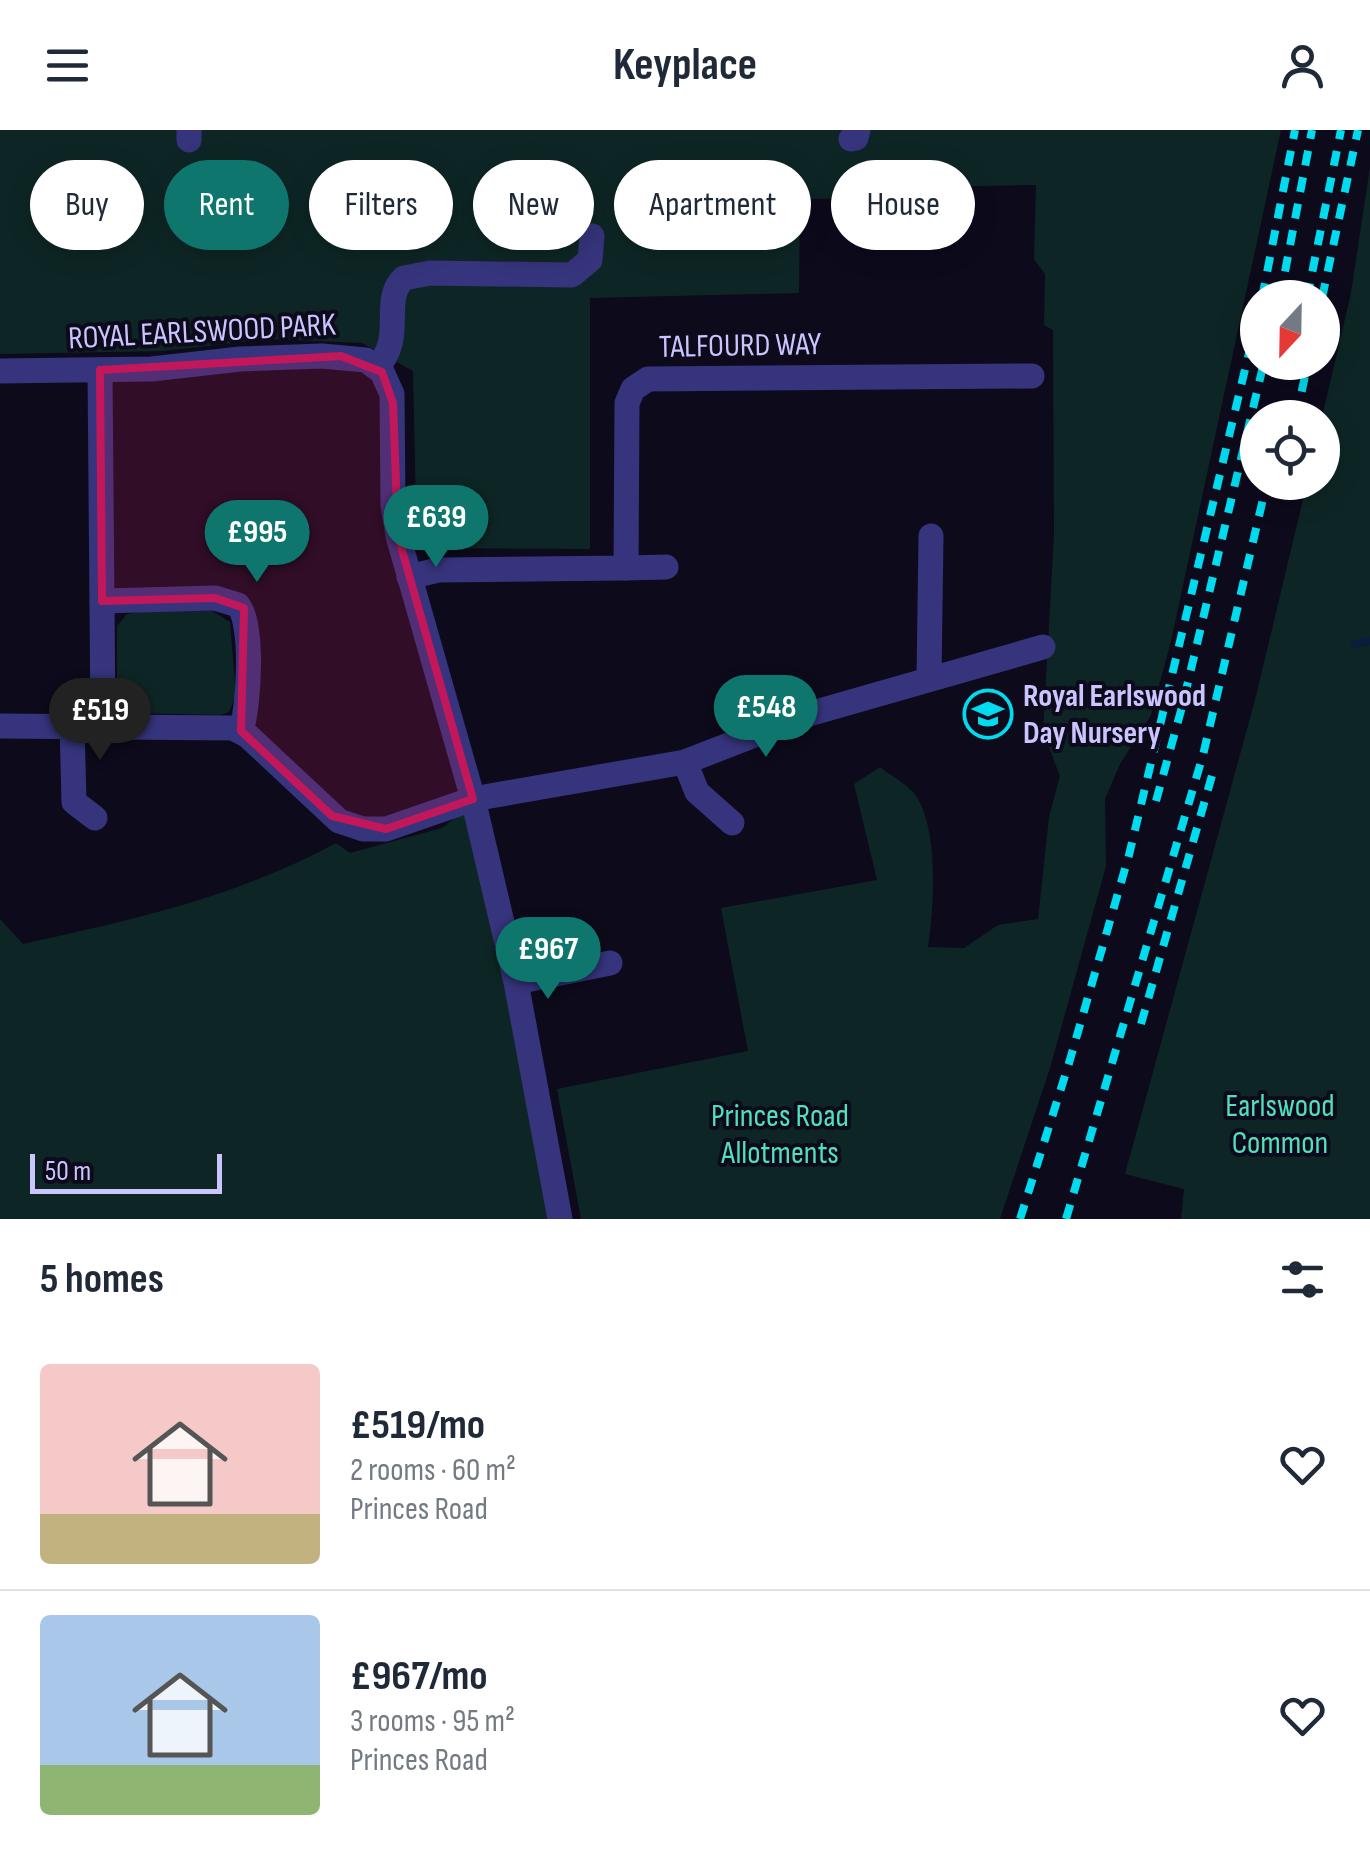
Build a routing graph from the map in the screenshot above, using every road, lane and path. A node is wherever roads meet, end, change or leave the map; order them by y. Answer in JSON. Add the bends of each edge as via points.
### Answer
{"nodes":[{"id":1,"x":591,"y":250,"type":"edge"},
{"id":2,"x":376,"y":366,"type":"junction"},
{"id":3,"x":100,"y":370,"type":"junction"},
{"id":4,"x":0,"y":371,"type":"edge"},
{"id":5,"x":1032,"y":376,"type":"dead end"},
{"id":6,"x":932,"y":536,"type":"dead end"},
{"id":7,"x":626,"y":568,"type":"junction"},
{"id":8,"x":666,"y":568,"type":"dead end"},
{"id":9,"x":409,"y":577,"type":"junction"},
{"id":10,"x":102,"y":601,"type":"junction"},
{"id":11,"x":1044,"y":647,"type":"dead end"},
{"id":12,"x":929,"y":680,"type":"junction"},
{"id":13,"x":72,"y":725,"type":"junction"},
{"id":14,"x":103,"y":725,"type":"junction"},
{"id":15,"x":0,"y":726,"type":"edge"},
{"id":16,"x":241,"y":731,"type":"junction"},
{"id":17,"x":685,"y":762,"type":"junction"},
{"id":18,"x":473,"y":799,"type":"junction"},
{"id":19,"x":95,"y":818,"type":"dead end"},
{"id":20,"x":732,"y":824,"type":"dead end"},
{"id":21,"x":610,"y":963,"type":"dead end"},
{"id":22,"x":516,"y":982,"type":"junction"},
{"id":23,"x":560,"y":1219,"type":"edge"}],
"edges":[{"from":1,"to":2,"type":"street","via":[[590,260],[572,275],[404,278],[394,294],[391,347]]},
{"from":2,"to":3,"type":"street","name":"ROYAL EARLSWOOD PARK","via":[[322,356]]},
{"from":2,"to":9,"type":"street","name":"ROYAL EARLSWOOD PARK","via":[[392,394],[393,505]]},
{"from":3,"to":4,"type":"street","name":"ROYAL EARLSWOOD PARK"},
{"from":3,"to":10,"type":"street"},
{"from":5,"to":7,"type":"street","name":"TALFOURD WAY","via":[[648,379],[627,403]]},
{"from":6,"to":12,"type":"street"},
{"from":7,"to":8,"type":"street"},
{"from":7,"to":9,"type":"street","via":[[438,570]]},
{"from":9,"to":18,"type":"street","name":"ROYAL EARLSWOOD PARK"},
{"from":10,"to":14,"type":"street"},
{"from":10,"to":16,"type":"street","via":[[215,598],[238,605],[246,620],[247,656]]},
{"from":11,"to":12,"type":"street"},
{"from":12,"to":17,"type":"street","via":[[809,714]]},
{"from":13,"to":14,"type":"street"},
{"from":13,"to":15,"type":"street"},
{"from":13,"to":19,"type":"street","via":[[74,802]]},
{"from":14,"to":16,"type":"street"},
{"from":16,"to":18,"type":"street","via":[[350,826],[386,830]]},
{"from":17,"to":18,"type":"street"},
{"from":17,"to":20,"type":"street","via":[[696,792]]},
{"from":18,"to":22,"type":"street","name":"ROYAL EARLSWOOD PARK"},
{"from":21,"to":22,"type":"street"},
{"from":22,"to":23,"type":"street","name":"ROYAL EARLSWOOD PARK"}]}
